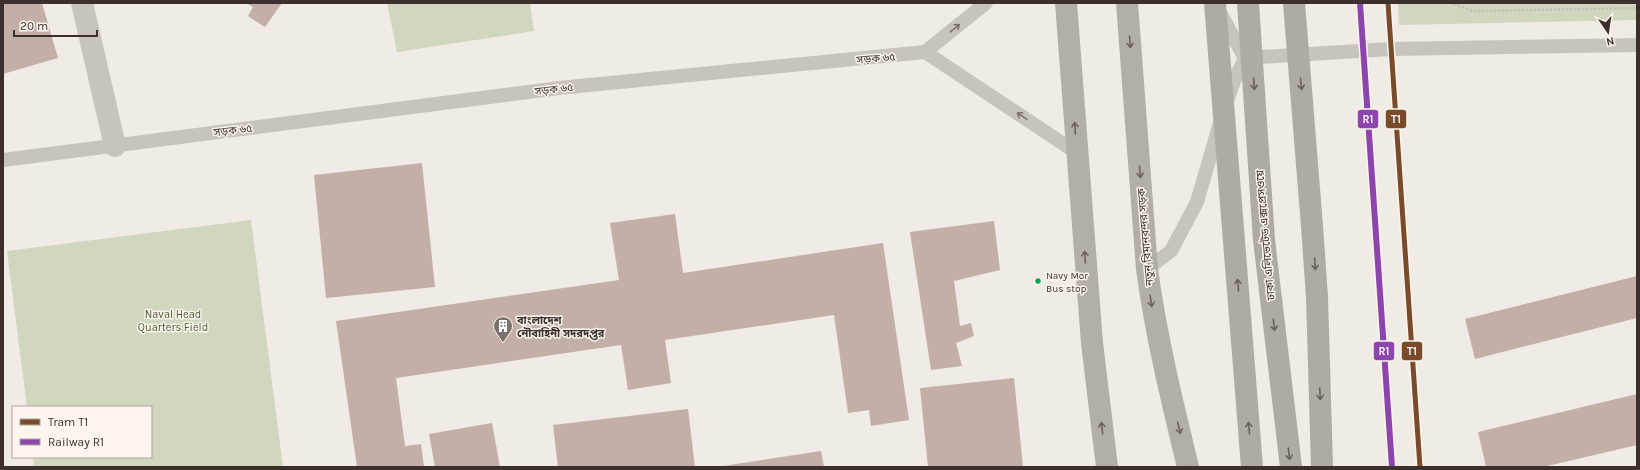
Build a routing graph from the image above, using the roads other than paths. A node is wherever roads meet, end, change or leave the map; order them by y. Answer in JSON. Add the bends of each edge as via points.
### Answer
{"nodes":[{"id":1,"x":82,"y":3,"type":"edge"},
{"id":2,"x":986,"y":3,"type":"edge"},
{"id":3,"x":1066,"y":3,"type":"edge"},
{"id":4,"x":1127,"y":3,"type":"edge"},
{"id":5,"x":1215,"y":3,"type":"edge"},
{"id":6,"x":1248,"y":3,"type":"edge"},
{"id":7,"x":1294,"y":3,"type":"edge"},
{"id":8,"x":1637,"y":45,"type":"edge"},
{"id":9,"x":925,"y":52,"type":"junction"},
{"id":10,"x":1245,"y":58,"type":"junction"},
{"id":11,"x":115,"y":146,"type":"junction"},
{"id":12,"x":1077,"y":153,"type":"junction"},
{"id":13,"x":3,"y":160,"type":"edge"},
{"id":14,"x":1147,"y":269,"type":"junction"},
{"id":15,"x":1107,"y":467,"type":"edge"},
{"id":16,"x":1188,"y":467,"type":"edge"},
{"id":17,"x":1252,"y":467,"type":"edge"},
{"id":18,"x":1291,"y":467,"type":"edge"},
{"id":19,"x":1322,"y":467,"type":"edge"}],
"edges":[{"from":1,"to":11,"type":"street"},
{"from":9,"to":2,"type":"lane","one_way":true},
{"from":12,"to":3,"type":"highway","one_way":true},
{"from":4,"to":14,"type":"highway","name":"নতুন বিমানবন্দর সড়ক","one_way":true},
{"from":5,"to":10,"type":"lane"},
{"from":17,"to":5,"type":"highway","one_way":true,"bridge":true},
{"from":6,"to":18,"type":"highway","name":"ঢাকা এলিভেটেড এক্সপ্রেসওয়ে","one_way":true,"bridge":true,"via":[[1264,240]]},
{"from":7,"to":19,"type":"highway","one_way":true,"bridge":true,"via":[[1313,241]]},
{"from":8,"to":10,"type":"lane","via":[[1391,49]]},
{"from":9,"to":11,"type":"lane","name":"সড়ক ৬৫","via":[[559,88]]},
{"from":12,"to":9,"type":"lane","one_way":true},
{"from":10,"to":14,"type":"lane","via":[[1234,80],[1197,202],[1171,251]]},
{"from":11,"to":13,"type":"lane","name":"সড়ক ৬৫"},
{"from":15,"to":12,"type":"highway","one_way":true,"via":[[1092,343]]},
{"from":14,"to":16,"type":"highway","name":"নতুন বিমানবন্দর সড়ক","one_way":true,"via":[[1162,358]]}]}
